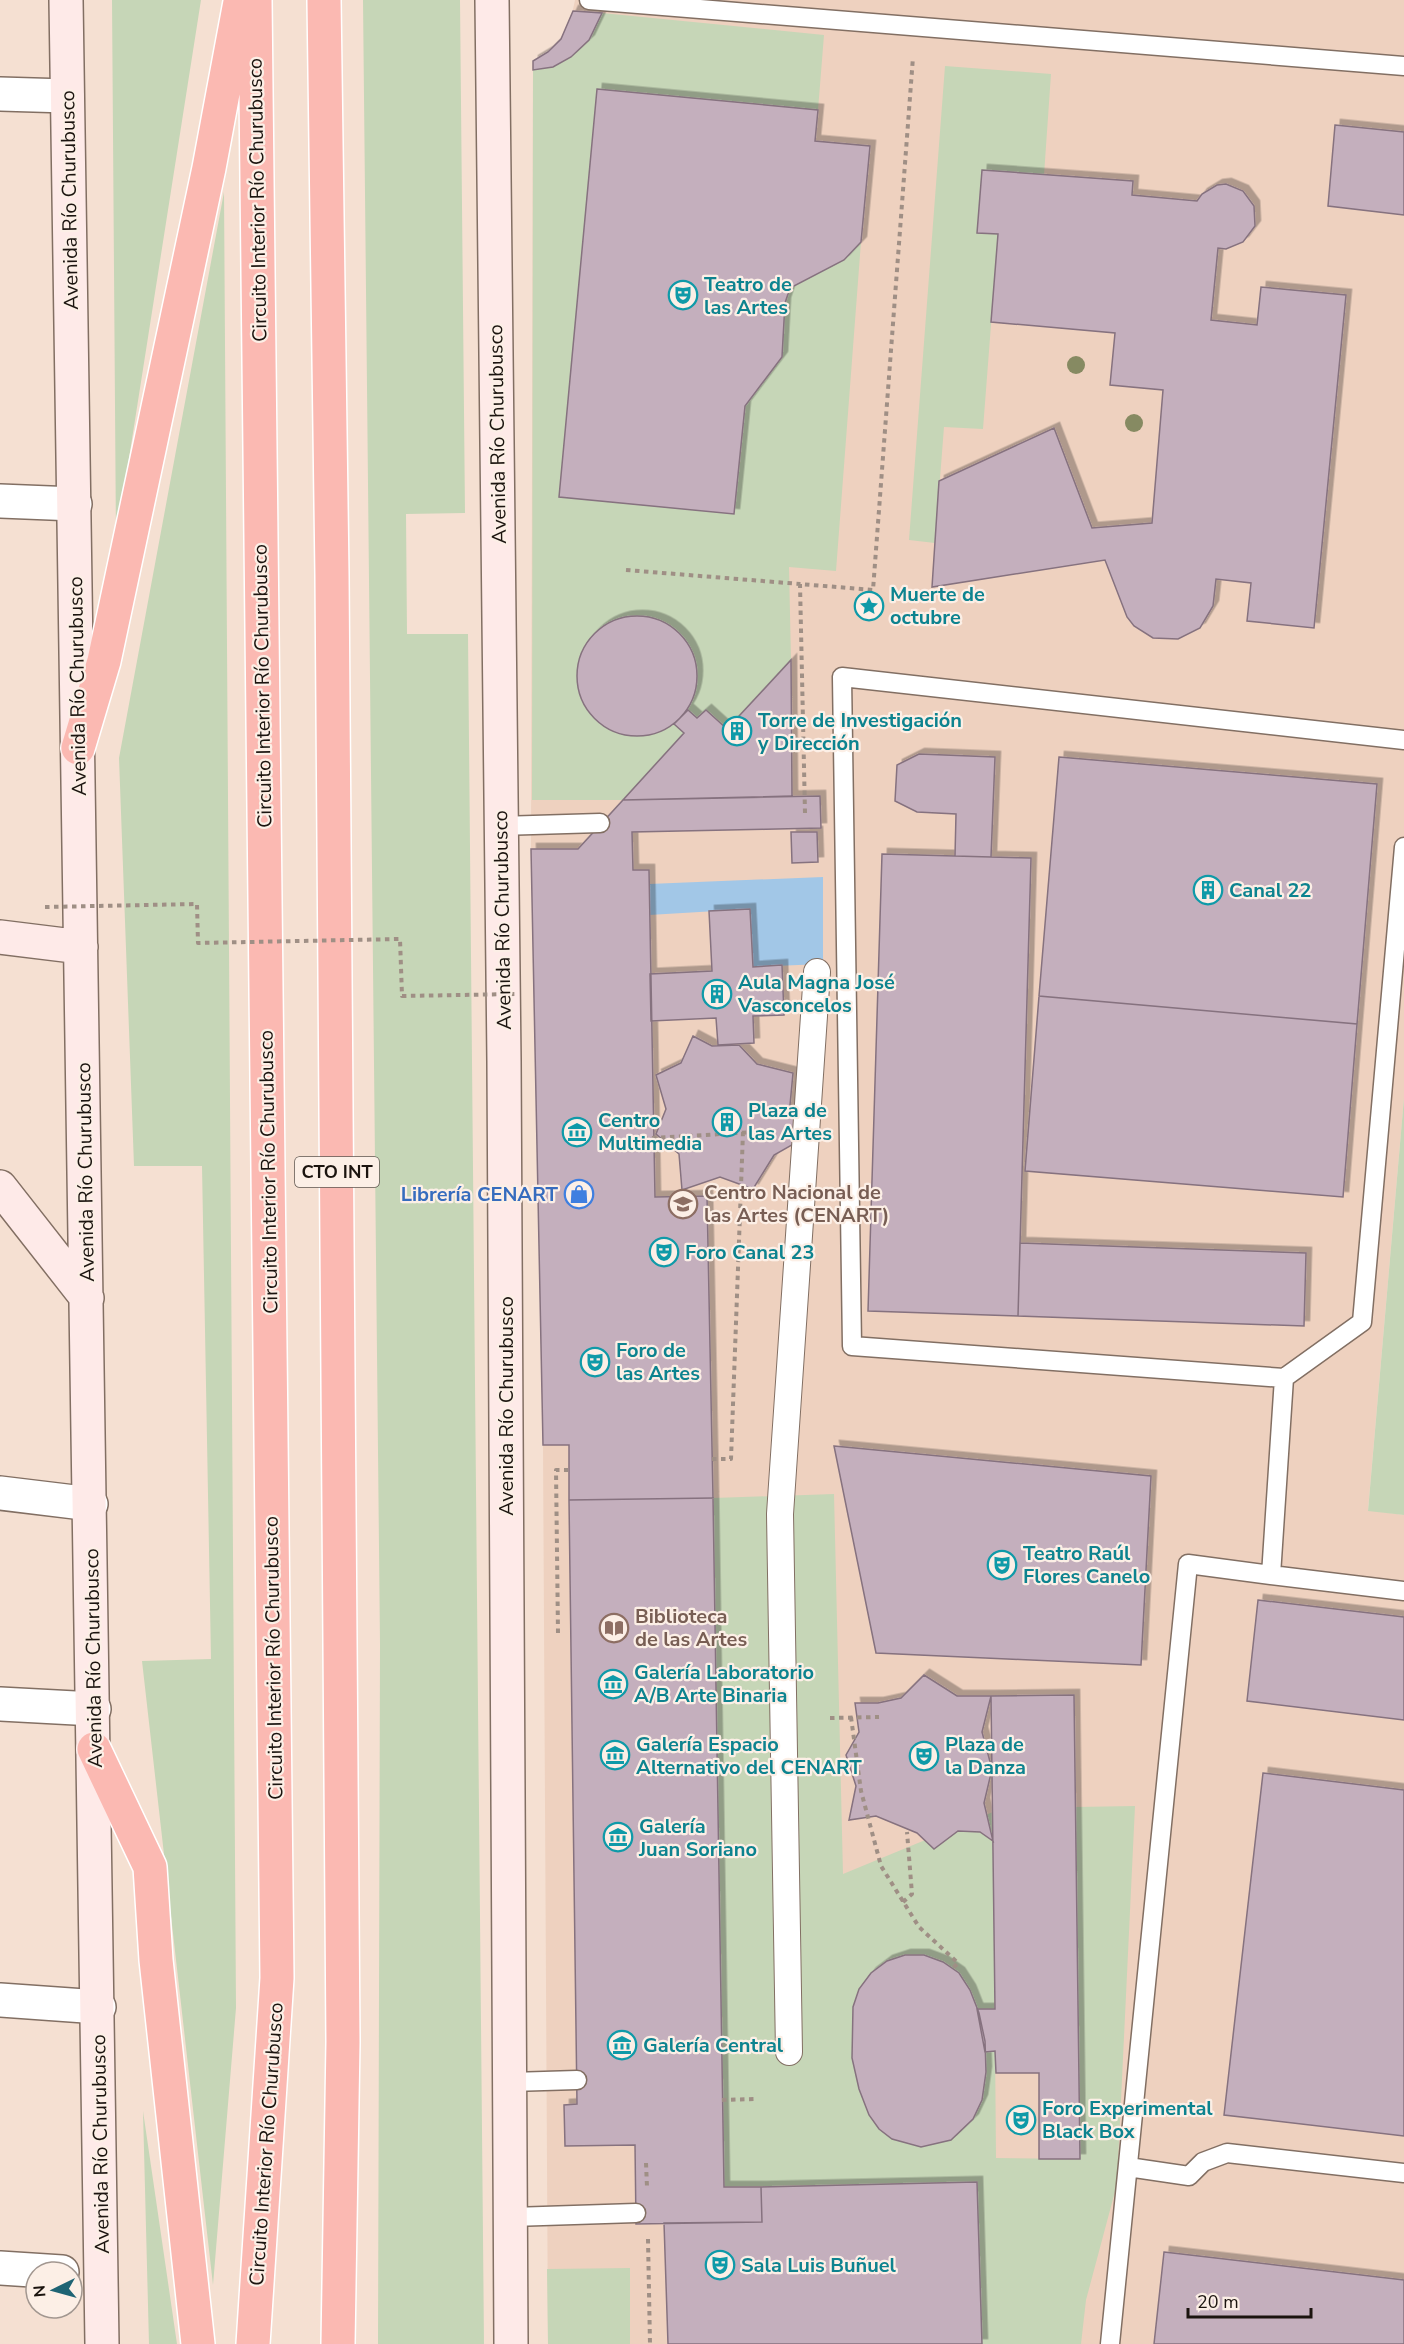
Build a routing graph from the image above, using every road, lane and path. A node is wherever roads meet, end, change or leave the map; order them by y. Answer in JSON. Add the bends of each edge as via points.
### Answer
{"nodes":[{"id":1,"x":66,"y":0,"type":"edge"},
{"id":2,"x":240,"y":0,"type":"edge"},
{"id":3,"x":255,"y":0,"type":"edge"},
{"id":4,"x":324,"y":0,"type":"edge"},
{"id":5,"x":492,"y":0,"type":"edge"},
{"id":6,"x":589,"y":0,"type":"edge"},
{"id":7,"x":915,"y":27,"type":"junction"},
{"id":8,"x":1404,"y":66,"type":"edge"},
{"id":9,"x":0,"y":94,"type":"edge"},
{"id":10,"x":67,"y":96,"type":"junction"},
{"id":11,"x":0,"y":501,"type":"edge"},
{"id":12,"x":75,"y":504,"type":"junction"},
{"id":13,"x":627,"y":570,"type":"dead end"},
{"id":14,"x":800,"y":584,"type":"junction"},
{"id":15,"x":1404,"y":740,"type":"edge"},
{"id":16,"x":78,"y":748,"type":"junction"},
{"id":17,"x":805,"y":813,"type":"dead end"},
{"id":18,"x":600,"y":823,"type":"dead end"},
{"id":19,"x":501,"y":826,"type":"junction"},
{"id":20,"x":1404,"y":847,"type":"edge"},
{"id":21,"x":45,"y":908,"type":"dead end"},
{"id":22,"x":0,"y":937,"type":"edge"},
{"id":23,"x":81,"y":948,"type":"junction"},
{"id":24,"x":817,"y":972,"type":"dead end"},
{"id":25,"x":518,"y":994,"type":"dead end"},
{"id":26,"x":806,"y":1129,"type":"junction"},
{"id":27,"x":743,"y":1132,"type":"junction"},
{"id":28,"x":633,"y":1139,"type":"dead end"},
{"id":29,"x":0,"y":1187,"type":"edge"},
{"id":30,"x":87,"y":1298,"type":"junction"},
{"id":31,"x":1284,"y":1378,"type":"junction"},
{"id":32,"x":712,"y":1459,"type":"dead end"},
{"id":33,"x":568,"y":1470,"type":"dead end"},
{"id":34,"x":0,"y":1493,"type":"edge"},
{"id":35,"x":91,"y":1504,"type":"junction"},
{"id":36,"x":1271,"y":1575,"type":"junction"},
{"id":37,"x":1404,"y":1591,"type":"edge"},
{"id":38,"x":558,"y":1633,"type":"dead end"},
{"id":39,"x":0,"y":1704,"type":"edge"},
{"id":40,"x":94,"y":1709,"type":"junction"},
{"id":41,"x":850,"y":1717,"type":"junction"},
{"id":42,"x":879,"y":1717,"type":"dead end"},
{"id":43,"x":830,"y":1718,"type":"dead end"},
{"id":44,"x":94,"y":1749,"type":"junction"},
{"id":45,"x":908,"y":1832,"type":"dead end"},
{"id":46,"x":903,"y":1902,"type":"junction"},
{"id":47,"x":952,"y":1969,"type":"dead end"},
{"id":48,"x":0,"y":2000,"type":"edge"},
{"id":49,"x":99,"y":2007,"type":"junction"},
{"id":50,"x":789,"y":2052,"type":"dead end"},
{"id":51,"x":577,"y":2080,"type":"dead end"},
{"id":52,"x":512,"y":2082,"type":"junction"},
{"id":53,"x":722,"y":2100,"type":"dead end"},
{"id":54,"x":756,"y":2100,"type":"dead end"},
{"id":55,"x":646,"y":2163,"type":"dead end"},
{"id":56,"x":1128,"y":2167,"type":"junction"},
{"id":57,"x":1404,"y":2174,"type":"edge"},
{"id":58,"x":647,"y":2197,"type":"dead end"},
{"id":59,"x":636,"y":2212,"type":"dead end"},
{"id":60,"x":512,"y":2217,"type":"junction"},
{"id":61,"x":648,"y":2231,"type":"dead end"},
{"id":62,"x":0,"y":2268,"type":"edge"},
{"id":63,"x":24,"y":2270,"type":"edge"},
{"id":64,"x":87,"y":2273,"type":"edge"},
{"id":65,"x":102,"y":2344,"type":"edge"},
{"id":66,"x":198,"y":2344,"type":"edge"},
{"id":67,"x":253,"y":2344,"type":"edge"},
{"id":68,"x":338,"y":2344,"type":"edge"},
{"id":69,"x":511,"y":2344,"type":"edge"},
{"id":70,"x":650,"y":2344,"type":"edge"},
{"id":71,"x":1110,"y":2344,"type":"edge"}],
"edges":[{"from":1,"to":10,"type":"main road","name":"Avenida Río Churubusco"},
{"from":2,"to":16,"type":"highway","via":[[104,661]]},
{"from":3,"to":67,"type":"highway","name":"Circuito Interior Río Churubusco","number":"CTO INT","via":[[277,1978]]},
{"from":4,"to":68,"type":"highway","number":"CTO INT","via":[[343,2030]]},
{"from":5,"to":19,"type":"main road","name":"Avenida Río Churubusco"},
{"from":6,"to":7,"type":"lane"},
{"from":7,"to":8,"type":"lane"},
{"from":7,"to":14,"type":"path","via":[[873,590]]},
{"from":9,"to":10,"type":"street"},
{"from":10,"to":12,"type":"main road","name":"Avenida Río Churubusco"},
{"from":11,"to":12,"type":"street"},
{"from":12,"to":16,"type":"main road","name":"Avenida Río Churubusco"},
{"from":13,"to":14,"type":"path"},
{"from":14,"to":17,"type":"path"},
{"from":15,"to":31,"type":"lane","via":[[842,677],[852,1346]]},
{"from":16,"to":23,"type":"main road","name":"Avenida Río Churubusco"},
{"from":18,"to":19,"type":"lane"},
{"from":19,"to":52,"type":"main road","name":"Avenida Río Churubusco"},
{"from":20,"to":31,"type":"lane","via":[[1362,1322]]},
{"from":21,"to":25,"type":"path","bridge":true,"via":[[197,904],[198,943],[400,939],[402,996]]},
{"from":22,"to":23,"type":"main road"},
{"from":23,"to":30,"type":"main road","name":"Avenida Río Churubusco"},
{"from":24,"to":26,"type":"street"},
{"from":26,"to":27,"type":"path"},
{"from":26,"to":50,"type":"street","via":[[780,1514]]},
{"from":27,"to":28,"type":"path"},
{"from":27,"to":32,"type":"path","via":[[731,1459]]},
{"from":29,"to":30,"type":"main road"},
{"from":30,"to":35,"type":"main road","name":"Avenida Río Churubusco"},
{"from":31,"to":36,"type":"lane"},
{"from":33,"to":38,"type":"path","via":[[556,1470]]},
{"from":34,"to":35,"type":"street"},
{"from":35,"to":40,"type":"main road","name":"Avenida Río Churubusco"},
{"from":36,"to":37,"type":"lane"},
{"from":36,"to":56,"type":"lane","via":[[1188,1564]]},
{"from":39,"to":40,"type":"street"},
{"from":40,"to":44,"type":"main road","name":"Avenida Río Churubusco"},
{"from":41,"to":42,"type":"path"},
{"from":41,"to":43,"type":"path"},
{"from":41,"to":46,"type":"path","via":[[861,1791],[881,1866]]},
{"from":44,"to":49,"type":"main road","name":"Avenida Río Churubusco"},
{"from":44,"to":66,"type":"highway","via":[[150,1867],[156,1960]]},
{"from":45,"to":46,"type":"path","via":[[912,1894]]},
{"from":46,"to":47,"type":"path","via":[[919,1927],[958,1963]]},
{"from":48,"to":49,"type":"street"},
{"from":49,"to":64,"type":"main road","name":"Avenida Río Churubusco"},
{"from":51,"to":52,"type":"lane"},
{"from":52,"to":60,"type":"main road","name":"Avenida Río Churubusco"},
{"from":53,"to":54,"type":"path"},
{"from":55,"to":58,"type":"path"},
{"from":56,"to":57,"type":"lane","via":[[1189,2176],[1203,2162],[1227,2153]]},
{"from":56,"to":71,"type":"lane"},
{"from":59,"to":60,"type":"lane"},
{"from":60,"to":69,"type":"main road","name":"Avenida Río Churubusco"},
{"from":61,"to":70,"type":"path"},
{"from":62,"to":63,"type":"street"},
{"from":64,"to":65,"type":"main road","name":"Avenida Río Churubusco"}]}
